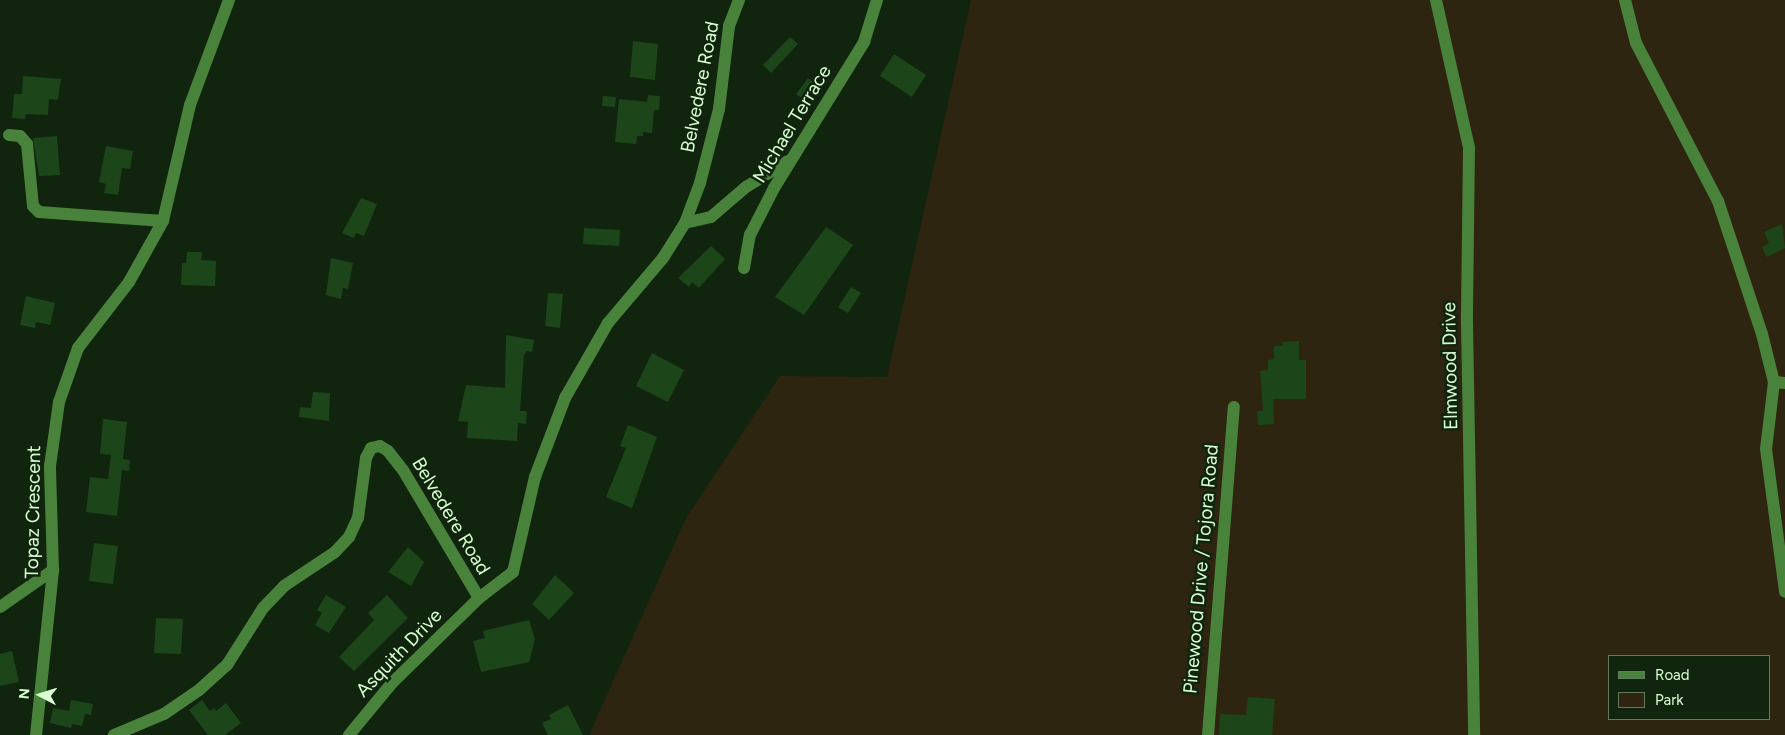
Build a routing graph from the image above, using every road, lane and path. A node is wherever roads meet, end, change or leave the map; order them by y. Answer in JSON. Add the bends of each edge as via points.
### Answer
{"nodes":[{"id":1,"x":229,"y":0,"type":"edge"},
{"id":2,"x":738,"y":0,"type":"edge"},
{"id":3,"x":877,"y":0,"type":"edge"},
{"id":4,"x":1436,"y":0,"type":"edge"},
{"id":5,"x":1624,"y":0,"type":"edge"},
{"id":6,"x":9,"y":135,"type":"dead end"},
{"id":7,"x":796,"y":155,"type":"junction"},
{"id":8,"x":163,"y":221,"type":"junction"},
{"id":9,"x":685,"y":223,"type":"junction"},
{"id":10,"x":744,"y":268,"type":"dead end"},
{"id":11,"x":1780,"y":383,"type":"edge"},
{"id":12,"x":1234,"y":407,"type":"dead end"},
{"id":13,"x":52,"y":570,"type":"junction"},
{"id":14,"x":1785,"y":592,"type":"edge"},
{"id":15,"x":479,"y":598,"type":"junction"},
{"id":16,"x":0,"y":607,"type":"edge"},
{"id":17,"x":36,"y":735,"type":"edge"},
{"id":18,"x":114,"y":735,"type":"edge"},
{"id":19,"x":349,"y":735,"type":"edge"},
{"id":20,"x":1208,"y":735,"type":"edge"},
{"id":21,"x":1474,"y":735,"type":"edge"}],
"edges":[{"from":1,"to":8,"type":"street","name":"Topaz Crescent","via":[[190,105]]},
{"from":2,"to":9,"type":"street","name":"Belvedere Road","via":[[729,26],[718,109],[700,183]]},
{"from":3,"to":7,"type":"street","name":"Michael Terrace","via":[[864,42]]},
{"from":4,"to":21,"type":"street","name":"Elmwood Drive","via":[[1469,148],[1467,323]]},
{"from":5,"to":11,"type":"street","via":[[1636,43],[1718,201]]},
{"from":6,"to":8,"type":"street","via":[[20,136],[28,144],[33,206],[39,212]]},
{"from":7,"to":9,"type":"street","via":[[746,187],[711,217]]},
{"from":7,"to":10,"type":"street","name":"Michael Terrace","via":[[774,188],[750,235]]},
{"from":8,"to":13,"type":"street","name":"Topaz Crescent","via":[[129,282],[78,348],[59,402],[50,466]]},
{"from":9,"to":15,"type":"street","name":"Belvedere Road","via":[[663,258],[608,322],[565,398],[535,477],[513,572]]},
{"from":11,"to":14,"type":"street","via":[[1766,449]]},
{"from":12,"to":20,"type":"street","name":"Pinewood Drive / Tojora Road"},
{"from":13,"to":16,"type":"street"},
{"from":13,"to":17,"type":"street","name":"Topaz Crescent"},
{"from":15,"to":18,"type":"street","name":"Belvedere Road","via":[[403,470],[388,451],[380,446],[371,448],[366,458],[358,518],[335,552],[284,586],[264,608],[227,665],[199,690],[164,714]]},
{"from":15,"to":19,"type":"street","name":"Asquith Drive","via":[[392,683]]}]}
